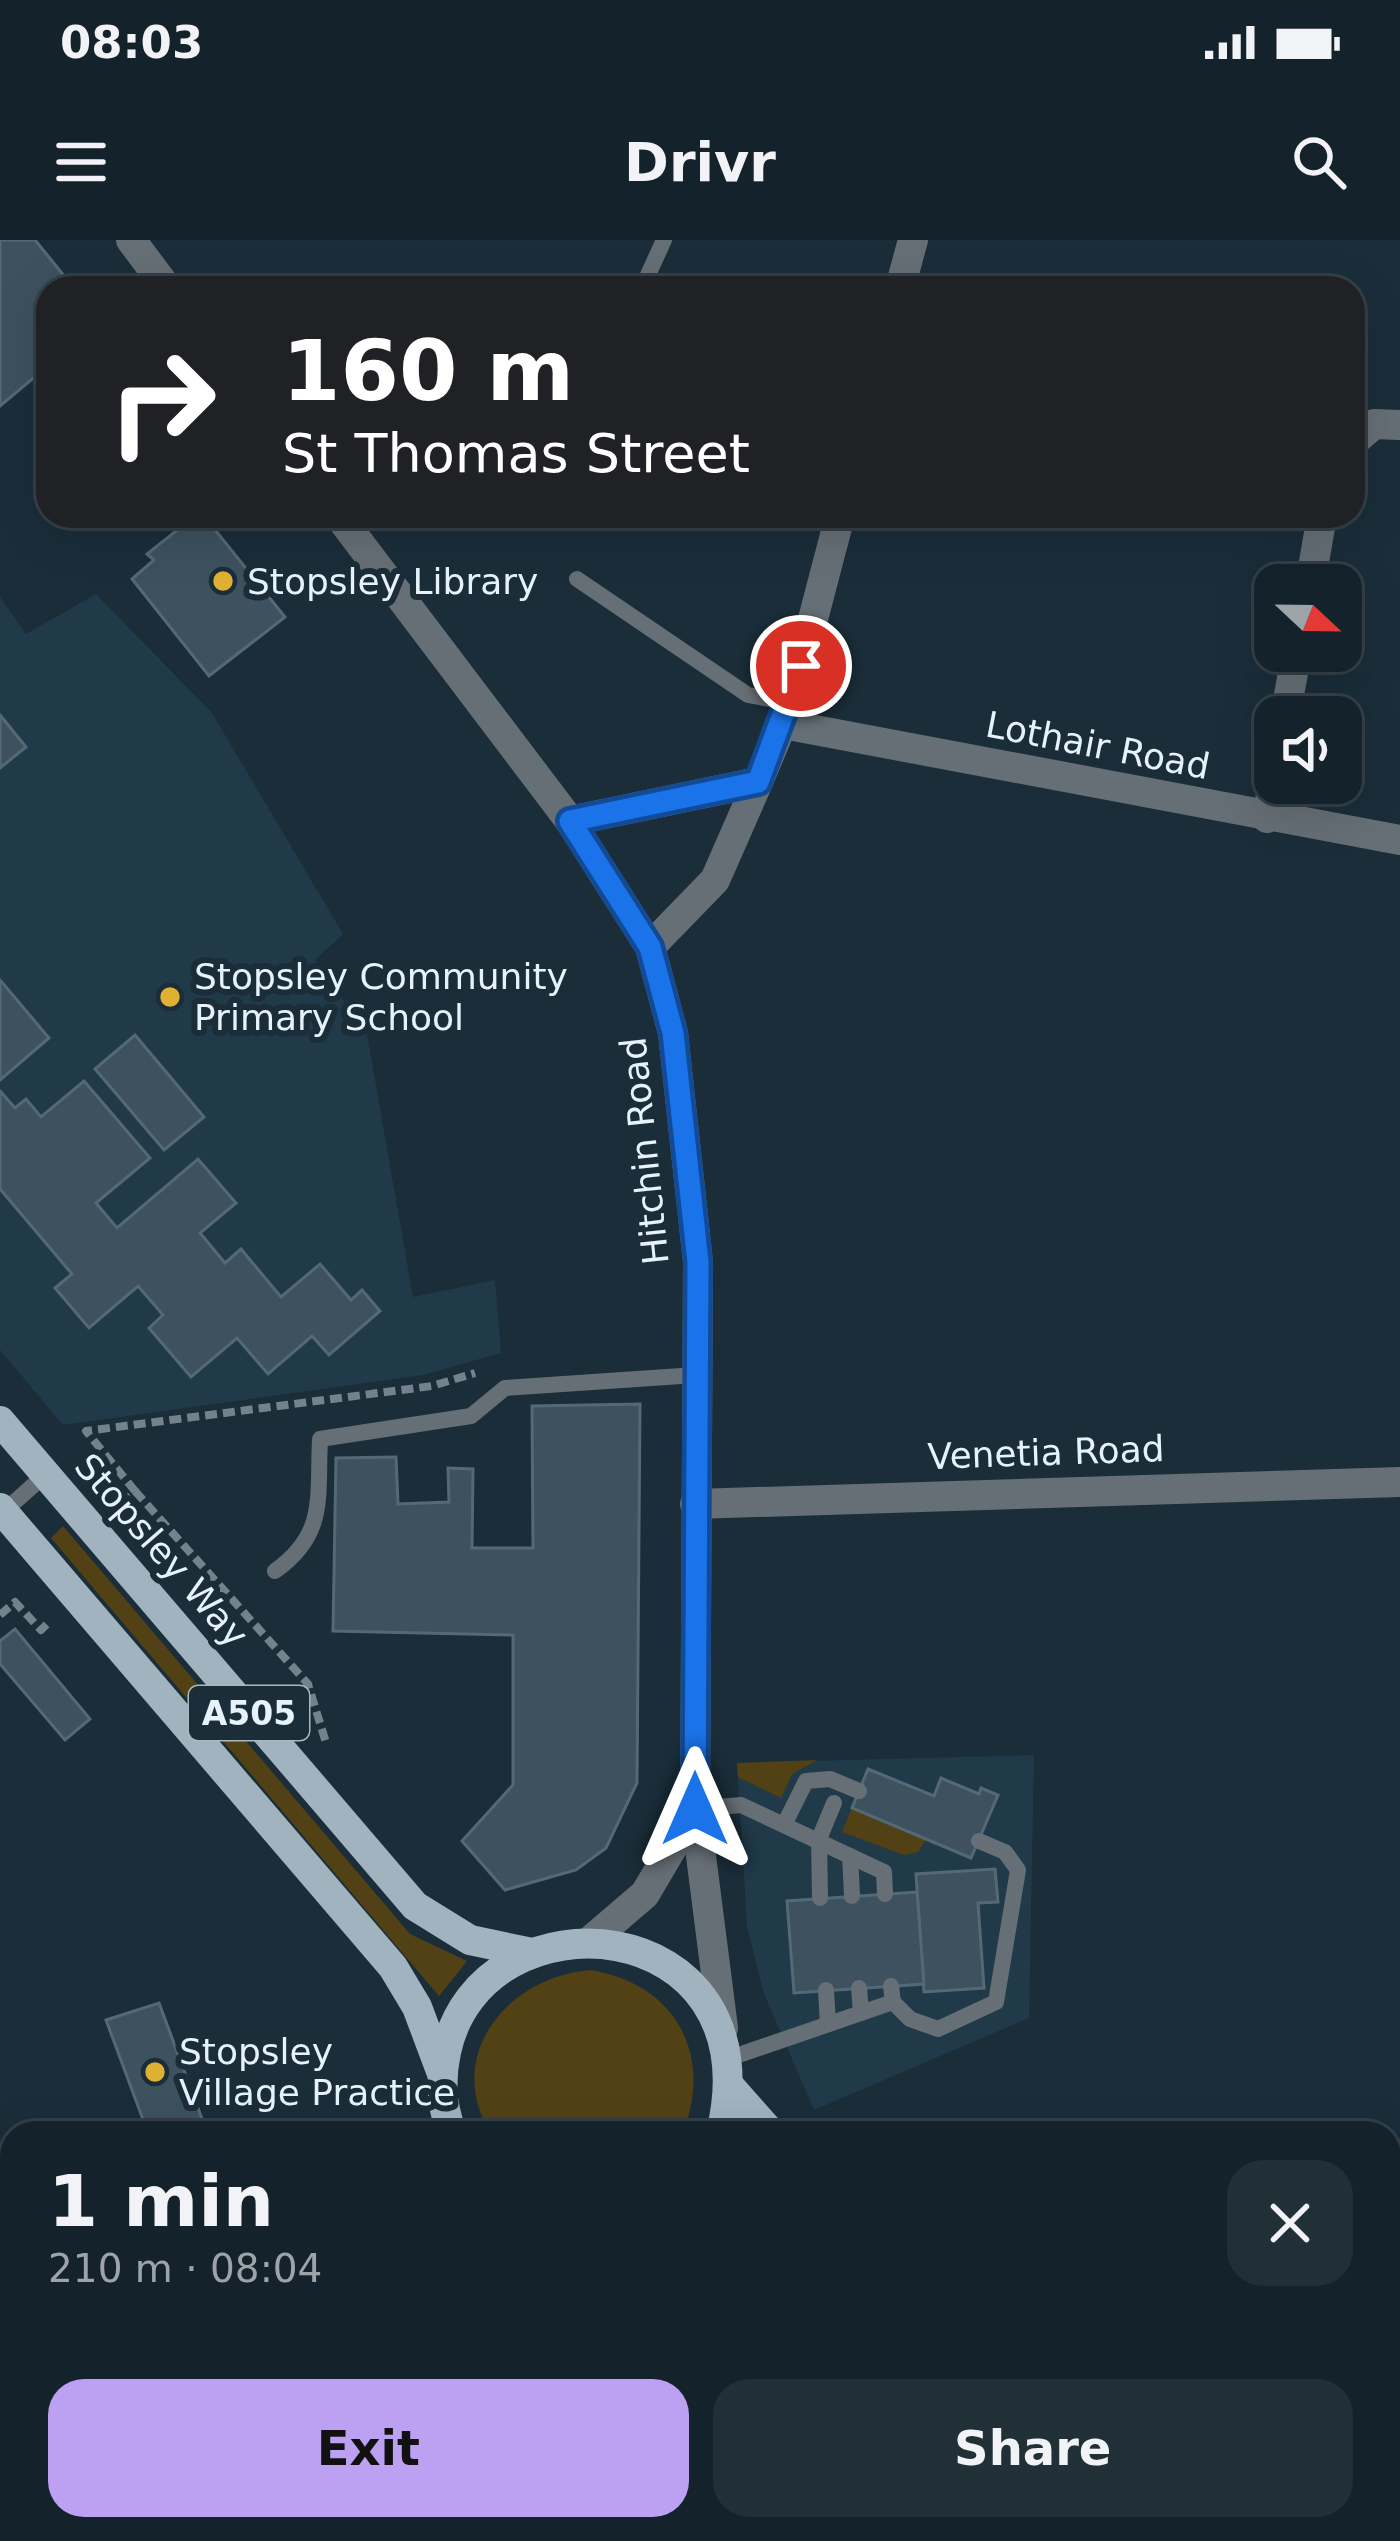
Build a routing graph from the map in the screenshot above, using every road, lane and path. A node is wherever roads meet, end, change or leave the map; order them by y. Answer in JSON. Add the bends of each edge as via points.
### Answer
{"nodes":[{"id":1,"x":131,"y":240,"type":"edge"},
{"id":2,"x":664,"y":240,"type":"edge"},
{"id":3,"x":913,"y":240,"type":"edge"},
{"id":4,"x":158,"y":276,"type":"edge"},
{"id":5,"x":648,"y":276,"type":"edge"},
{"id":6,"x":903,"y":276,"type":"edge"},
{"id":7,"x":1400,"y":425,"type":"edge"},
{"id":8,"x":1365,"y":431,"type":"edge"},
{"id":9,"x":348,"y":528,"type":"edge"},
{"id":10,"x":837,"y":528,"type":"edge"},
{"id":11,"x":1320,"y":528,"type":"edge"},
{"id":12,"x":1314,"y":564,"type":"edge"},
{"id":13,"x":577,"y":579,"type":"dead end"},
{"id":14,"x":787,"y":714,"type":"junction"},
{"id":15,"x":758,"y":782,"type":"junction"},
{"id":16,"x":1269,"y":804,"type":"edge"},
{"id":17,"x":1267,"y":818,"type":"junction"},
{"id":18,"x":570,"y":821,"type":"junction"},
{"id":19,"x":1400,"y":840,"type":"edge"},
{"id":20,"x":650,"y":947,"type":"junction"},
{"id":21,"x":495,"y":1367,"type":"dead end"},
{"id":22,"x":696,"y":1375,"type":"junction"},
{"id":23,"x":0,"y":1421,"type":"edge"},
{"id":24,"x":46,"y":1474,"type":"junction"},
{"id":25,"x":1400,"y":1481,"type":"edge"},
{"id":26,"x":135,"y":1491,"type":"junction"},
{"id":27,"x":122,"y":1503,"type":"dead end"},
{"id":28,"x":695,"y":1504,"type":"junction"},
{"id":29,"x":1,"y":1511,"type":"edge"},
{"id":30,"x":275,"y":1571,"type":"dead end"},
{"id":31,"x":0,"y":1615,"type":"edge"},
{"id":32,"x":48,"y":1623,"type":"dead end"},
{"id":33,"x":329,"y":1754,"type":"dead end"},
{"id":34,"x":859,"y":1791,"type":"dead end"},
{"id":35,"x":834,"y":1803,"type":"dead end"},
{"id":36,"x":695,"y":1809,"type":"junction"},
{"id":37,"x":785,"y":1823,"type":"junction"},
{"id":38,"x":819,"y":1839,"type":"junction"},
{"id":39,"x":979,"y":1841,"type":"dead end"},
{"id":40,"x":850,"y":1856,"type":"junction"},
{"id":41,"x":885,"y":1894,"type":"dead end"},
{"id":42,"x":853,"y":1896,"type":"dead end"},
{"id":43,"x":820,"y":1898,"type":"dead end"},
{"id":44,"x":589,"y":1942,"type":"junction"},
{"id":45,"x":532,"y":1953,"type":"junction"},
{"id":46,"x":859,"y":1988,"type":"dead end"},
{"id":47,"x":826,"y":1990,"type":"dead end"},
{"id":48,"x":861,"y":2013,"type":"junction"},
{"id":49,"x":828,"y":2024,"type":"junction"},
{"id":50,"x":728,"y":2058,"type":"junction"},
{"id":51,"x":441,"y":2072,"type":"junction"},
{"id":52,"x":441,"y":2121,"type":"edge"},
{"id":53,"x":722,"y":2121,"type":"edge"},
{"id":54,"x":764,"y":2121,"type":"edge"}],
"edges":[{"from":1,"to":4,"type":"street"},
{"from":2,"to":5,"type":"lane"},
{"from":3,"to":6,"type":"street"},
{"from":7,"to":8,"type":"street"},
{"from":9,"to":18,"type":"street","name":"Hitchin Road"},
{"from":10,"to":14,"type":"street"},
{"from":11,"to":12,"type":"street"},
{"from":13,"to":14,"type":"lane"},
{"from":14,"to":15,"type":"street"},
{"from":14,"to":17,"type":"street","name":"Lothair Road"},
{"from":15,"to":18,"type":"street"},
{"from":15,"to":20,"type":"street","via":[[715,880]]},
{"from":16,"to":17,"type":"street"},
{"from":17,"to":19,"type":"street","name":"Lothair Road"},
{"from":18,"to":20,"type":"street","name":"Hitchin Road"},
{"from":20,"to":22,"type":"street","name":"Hitchin Road","via":[[673,1033],[695,1239]]},
{"from":21,"to":26,"type":"path","via":[[432,1386],[86,1431]]},
{"from":22,"to":28,"type":"street","name":"Hitchin Road"},
{"from":22,"to":30,"type":"lane","via":[[505,1388],[471,1416],[320,1439],[316,1526],[301,1553]]},
{"from":23,"to":24,"type":"main road","name":"Stopsley Way","number":"A505"},
{"from":24,"to":29,"type":"lane"},
{"from":24,"to":45,"type":"main road","name":"Stopsley Way","number":"A505","via":[[415,1906],[470,1940]]},
{"from":25,"to":28,"type":"street","name":"Venetia Road"},
{"from":26,"to":27,"type":"path"},
{"from":26,"to":33,"type":"path","via":[[308,1684]]},
{"from":28,"to":36,"type":"street","name":"Hitchin Road"},
{"from":29,"to":51,"type":"main road","number":"A505","via":[[393,1967]]},
{"from":31,"to":32,"type":"path","via":[[15,1602],[41,1630]]},
{"from":34,"to":37,"type":"lane","via":[[830,1779],[806,1781]]},
{"from":35,"to":38,"type":"lane"},
{"from":36,"to":37,"type":"lane","via":[[741,1804]]},
{"from":36,"to":44,"type":"street","via":[[645,1894]]},
{"from":36,"to":50,"type":"street","name":"Hitchin Road"},
{"from":37,"to":38,"type":"lane"},
{"from":38,"to":40,"type":"lane"},
{"from":38,"to":43,"type":"lane"},
{"from":39,"to":48,"type":"lane","via":[[1005,1852],[1018,1870],[996,2002],[938,2029],[910,2019],[892,1994]]},
{"from":40,"to":41,"type":"lane","via":[[884,1872]]},
{"from":40,"to":42,"type":"lane"},
{"from":44,"to":45,"type":"main road","number":"A505"},
{"from":44,"to":50,"type":"main road","number":"A505","via":[[668,1965],[700,1992]]},
{"from":45,"to":51,"type":"main road","number":"A505","via":[[474,1988],[451,2027]]},
{"from":46,"to":48,"type":"lane"},
{"from":47,"to":49,"type":"lane"},
{"from":48,"to":49,"type":"lane"},
{"from":49,"to":50,"type":"lane"},
{"from":50,"to":53,"type":"main road"},
{"from":50,"to":54,"type":"main road","number":"A505"},
{"from":51,"to":52,"type":"main road","number":"A505"}]}
